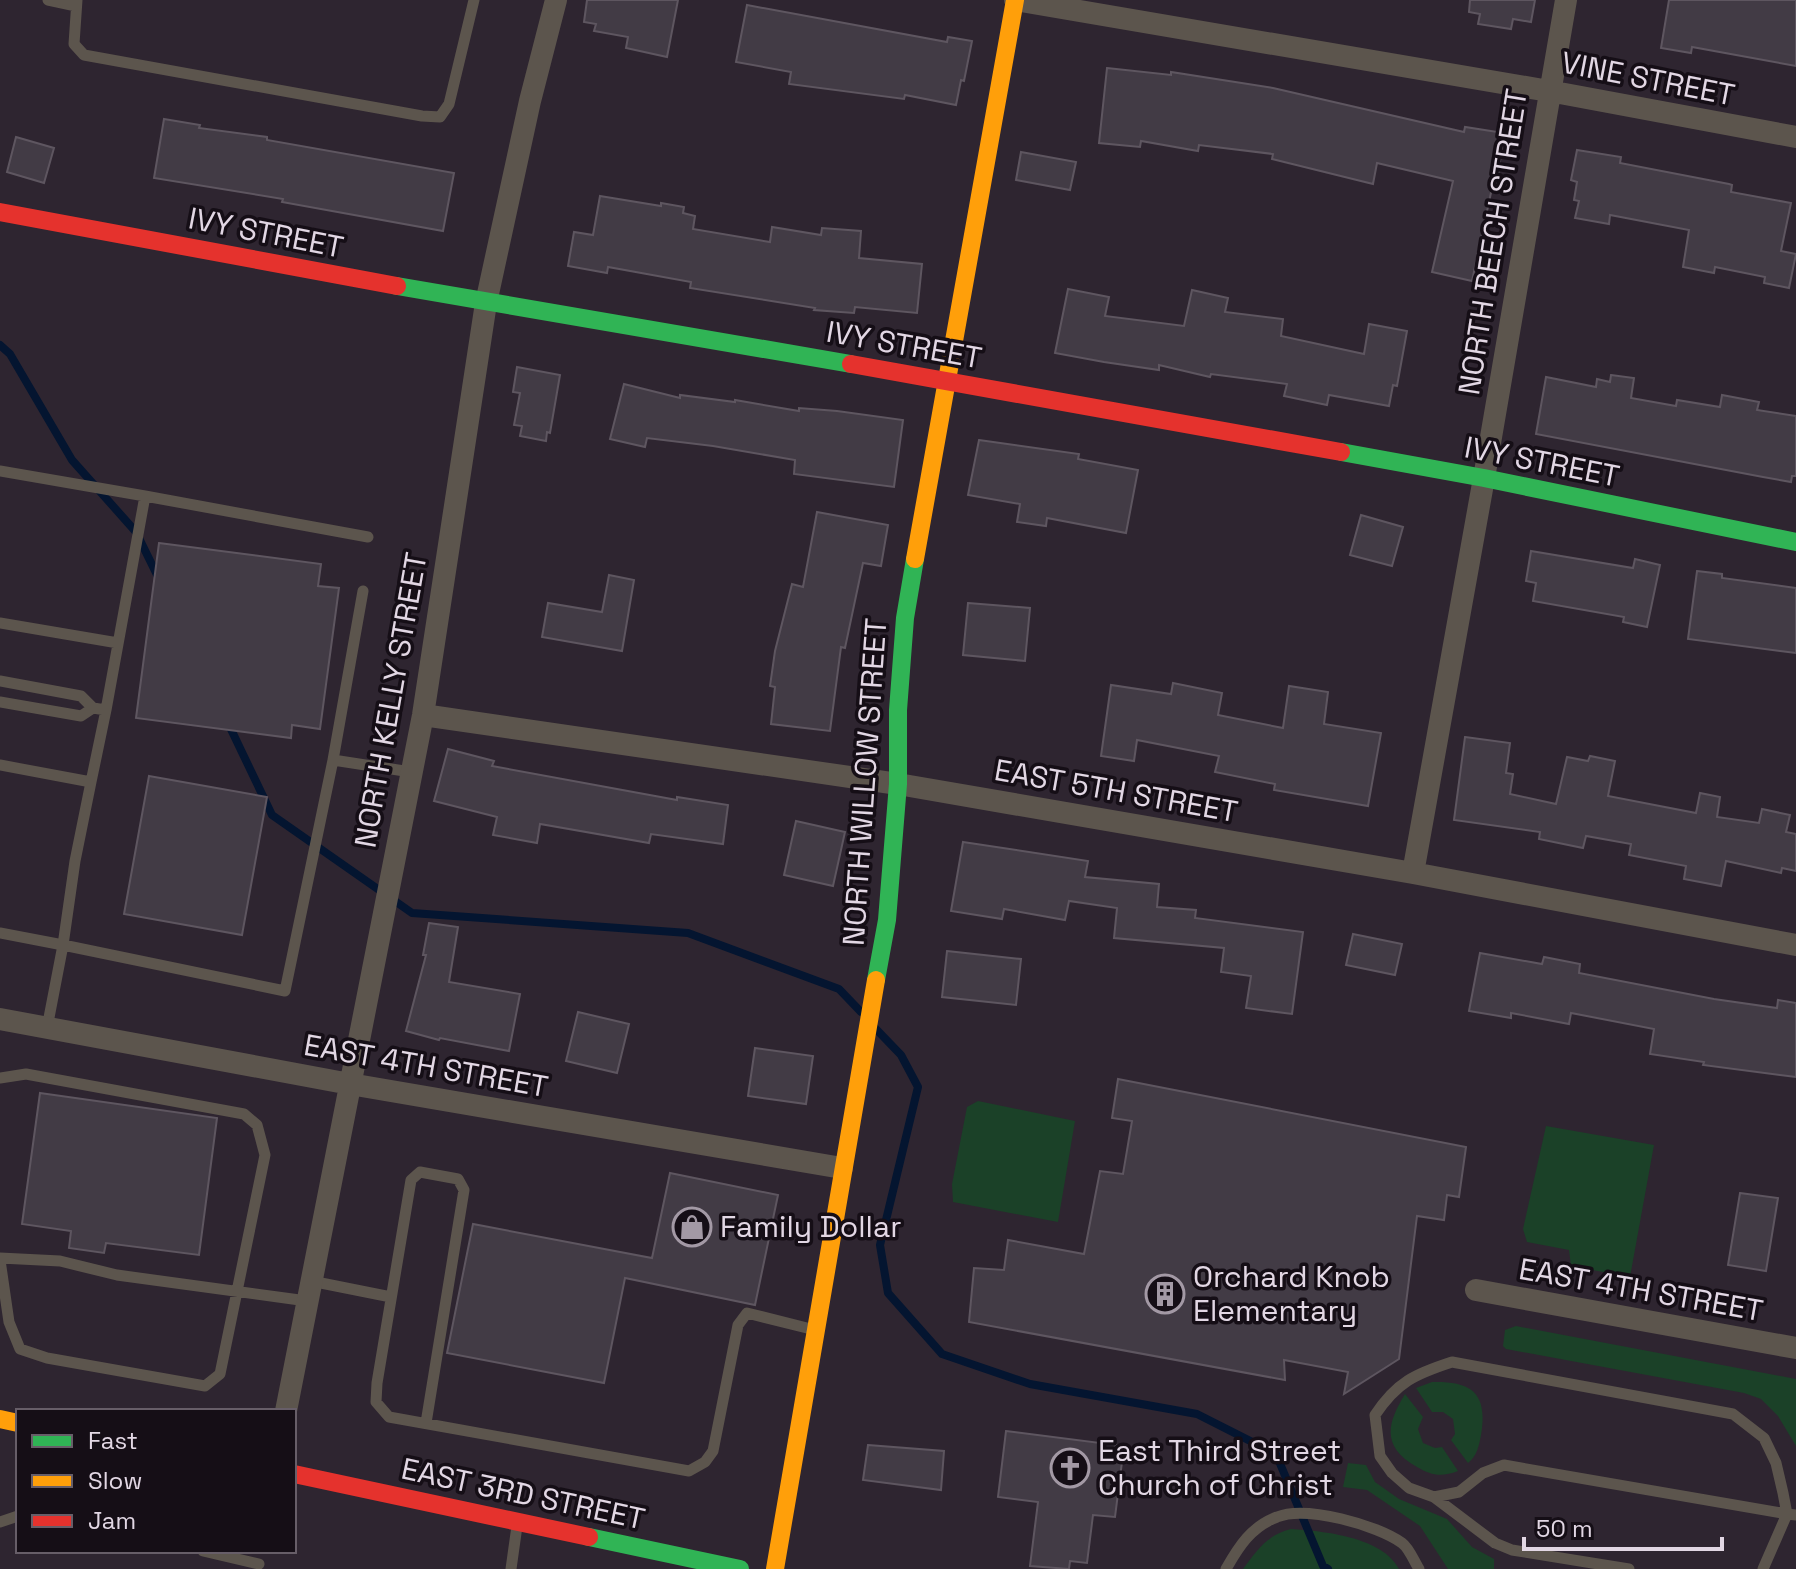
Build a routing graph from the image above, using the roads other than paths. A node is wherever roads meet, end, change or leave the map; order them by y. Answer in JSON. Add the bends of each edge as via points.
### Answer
{"nodes":[{"id":1,"x":48,"y":0,"type":"edge"},
{"id":2,"x":474,"y":0,"type":"edge"},
{"id":3,"x":556,"y":0,"type":"edge"},
{"id":4,"x":1015,"y":0,"type":"edge"},
{"id":5,"x":1566,"y":0,"type":"edge"},
{"id":6,"x":76,"y":3,"type":"edge"},
{"id":7,"x":1549,"y":91,"type":"junction"},
{"id":8,"x":1796,"y":137,"type":"edge"},
{"id":9,"x":0,"y":212,"type":"edge"},
{"id":10,"x":486,"y":303,"type":"junction"},
{"id":11,"x":948,"y":380,"type":"junction"},
{"id":12,"x":0,"y":471,"type":"edge"},
{"id":13,"x":1484,"y":478,"type":"junction"},
{"id":14,"x":145,"y":496,"type":"junction"},
{"id":15,"x":368,"y":537,"type":"dead end"},
{"id":16,"x":1796,"y":542,"type":"edge"},
{"id":17,"x":363,"y":591,"type":"dead end"},
{"id":18,"x":0,"y":623,"type":"edge"},
{"id":19,"x":118,"y":643,"type":"junction"},
{"id":20,"x":0,"y":681,"type":"edge"},
{"id":21,"x":0,"y":702,"type":"edge"},
{"id":22,"x":93,"y":708,"type":"junction"},
{"id":23,"x":106,"y":710,"type":"junction"},
{"id":24,"x":423,"y":715,"type":"junction"},
{"id":25,"x":333,"y":760,"type":"junction"},
{"id":26,"x":0,"y":765,"type":"edge"},
{"id":27,"x":411,"y":772,"type":"junction"},
{"id":28,"x":91,"y":782,"type":"junction"},
{"id":29,"x":898,"y":784,"type":"junction"},
{"id":30,"x":1413,"y":873,"type":"junction"},
{"id":31,"x":0,"y":933,"type":"edge"},
{"id":32,"x":63,"y":945,"type":"junction"},
{"id":33,"x":1796,"y":945,"type":"edge"},
{"id":34,"x":0,"y":1019,"type":"edge"},
{"id":35,"x":47,"y":1028,"type":"junction"},
{"id":36,"x":0,"y":1078,"type":"edge"},
{"id":37,"x":350,"y":1084,"type":"junction"},
{"id":38,"x":842,"y":1168,"type":"junction"},
{"id":39,"x":0,"y":1259,"type":"edge"},
{"id":40,"x":1476,"y":1290,"type":"dead end"},
{"id":41,"x":309,"y":1291,"type":"junction"},
{"id":42,"x":239,"y":1292,"type":"junction"},
{"id":43,"x":391,"y":1297,"type":"junction"},
{"id":44,"x":816,"y":1330,"type":"junction"},
{"id":45,"x":1796,"y":1348,"type":"edge"},
{"id":46,"x":286,"y":1409,"type":"edge"},
{"id":47,"x":426,"y":1423,"type":"junction"},
{"id":48,"x":296,"y":1474,"type":"edge"},
{"id":49,"x":1434,"y":1497,"type":"junction"},
{"id":50,"x":1791,"y":1514,"type":"edge"},
{"id":51,"x":518,"y":1522,"type":"junction"},
{"id":52,"x":210,"y":1553,"type":"edge"},
{"id":53,"x":258,"y":1566,"type":"edge"},
{"id":54,"x":511,"y":1569,"type":"edge"},
{"id":55,"x":740,"y":1569,"type":"edge"},
{"id":56,"x":775,"y":1569,"type":"edge"},
{"id":57,"x":1226,"y":1569,"type":"edge"},
{"id":58,"x":1419,"y":1569,"type":"edge"},
{"id":59,"x":1629,"y":1569,"type":"edge"},
{"id":60,"x":1763,"y":1569,"type":"edge"}],
"edges":[{"from":1,"to":6,"type":"lane"},
{"from":2,"to":6,"type":"lane","via":[[449,104],[440,117],[84,55],[74,44]]},
{"from":3,"to":10,"type":"street","name":"NORTH KELLY STREET"},
{"from":4,"to":7,"type":"street","name":"VINE STREET"},
{"from":4,"to":11,"type":"main road","name":"NORTH WILLOW STREET"},
{"from":5,"to":7,"type":"street","name":"NORTH BEECH STREET"},
{"from":7,"to":8,"type":"street","name":"VINE STREET"},
{"from":7,"to":13,"type":"street","name":"NORTH BEECH STREET"},
{"from":9,"to":10,"type":"main road","name":"IVY STREET"},
{"from":10,"to":11,"type":"main road","name":"IVY STREET"},
{"from":10,"to":24,"type":"street","name":"NORTH KELLY STREET"},
{"from":11,"to":13,"type":"main road","name":"IVY STREET"},
{"from":11,"to":29,"type":"main road","name":"NORTH WILLOW STREET","via":[[905,618]]},
{"from":12,"to":14,"type":"lane"},
{"from":13,"to":16,"type":"main road","name":"IVY STREET"},
{"from":13,"to":30,"type":"street","name":"NORTH BEECH STREET"},
{"from":14,"to":15,"type":"lane"},
{"from":14,"to":19,"type":"lane"},
{"from":17,"to":25,"type":"lane"},
{"from":18,"to":19,"type":"lane"},
{"from":19,"to":23,"type":"lane"},
{"from":20,"to":22,"type":"lane","via":[[81,696]]},
{"from":21,"to":22,"type":"lane","via":[[81,716]]},
{"from":22,"to":23,"type":"lane"},
{"from":23,"to":28,"type":"lane"},
{"from":24,"to":27,"type":"street","name":"NORTH KELLY STREET"},
{"from":24,"to":29,"type":"street","name":"EAST 5TH STREET"},
{"from":25,"to":27,"type":"lane"},
{"from":25,"to":32,"type":"lane","via":[[285,991]]},
{"from":26,"to":28,"type":"lane"},
{"from":27,"to":37,"type":"street","name":"NORTH KELLY STREET"},
{"from":28,"to":32,"type":"lane"},
{"from":29,"to":30,"type":"street","name":"EAST 5TH STREET"},
{"from":29,"to":38,"type":"main road","name":"NORTH WILLOW STREET","via":[[887,920]]},
{"from":30,"to":33,"type":"street","name":"EAST 5TH STREET"},
{"from":31,"to":32,"type":"lane"},
{"from":32,"to":35,"type":"lane"},
{"from":34,"to":35,"type":"street","name":"EAST 4TH STREET"},
{"from":35,"to":37,"type":"street","name":"EAST 4TH STREET"},
{"from":36,"to":42,"type":"lane","via":[[26,1074],[244,1114],[257,1125],[265,1155]]},
{"from":37,"to":38,"type":"street","name":"EAST 4TH STREET"},
{"from":37,"to":41,"type":"street","name":"NORTH KELLY STREET"},
{"from":38,"to":44,"type":"main road","name":"NORTH WILLOW STREET"},
{"from":39,"to":42,"type":"lane","via":[[60,1261],[117,1275]]},
{"from":39,"to":42,"type":"lane","via":[[9,1322],[20,1349],[205,1386],[220,1374]]},
{"from":40,"to":45,"type":"street","name":"EAST 4TH STREET"},
{"from":41,"to":42,"type":"lane"},
{"from":41,"to":43,"type":"lane"},
{"from":41,"to":46,"type":"street","name":"NORTH KELLY STREET"},
{"from":43,"to":47,"type":"lane","via":[[376,1402],[389,1417]]},
{"from":43,"to":47,"type":"lane","via":[[411,1180],[420,1172],[458,1179],[464,1190]]},
{"from":44,"to":47,"type":"lane","via":[[747,1313],[738,1325],[713,1451],[689,1471]]},
{"from":44,"to":56,"type":"main road","name":"NORTH WILLOW STREET"},
{"from":48,"to":51,"type":"main road","name":"EAST 3RD STREET"},
{"from":49,"to":50,"type":"lane","via":[[1459,1492],[1504,1465]]},
{"from":49,"to":50,"type":"lane","via":[[1409,1488],[1392,1473],[1380,1456],[1375,1415],[1389,1394],[1420,1372],[1452,1362],[1733,1414],[1764,1438]]},
{"from":49,"to":59,"type":"lane","via":[[1512,1550]]},
{"from":50,"to":60,"type":"lane"},
{"from":51,"to":54,"type":"lane"},
{"from":51,"to":55,"type":"main road","name":"EAST 3RD STREET"},
{"from":52,"to":53,"type":"lane"},
{"from":57,"to":58,"type":"lane","via":[[1242,1540],[1278,1516],[1317,1513],[1368,1526],[1405,1544]]}]}
